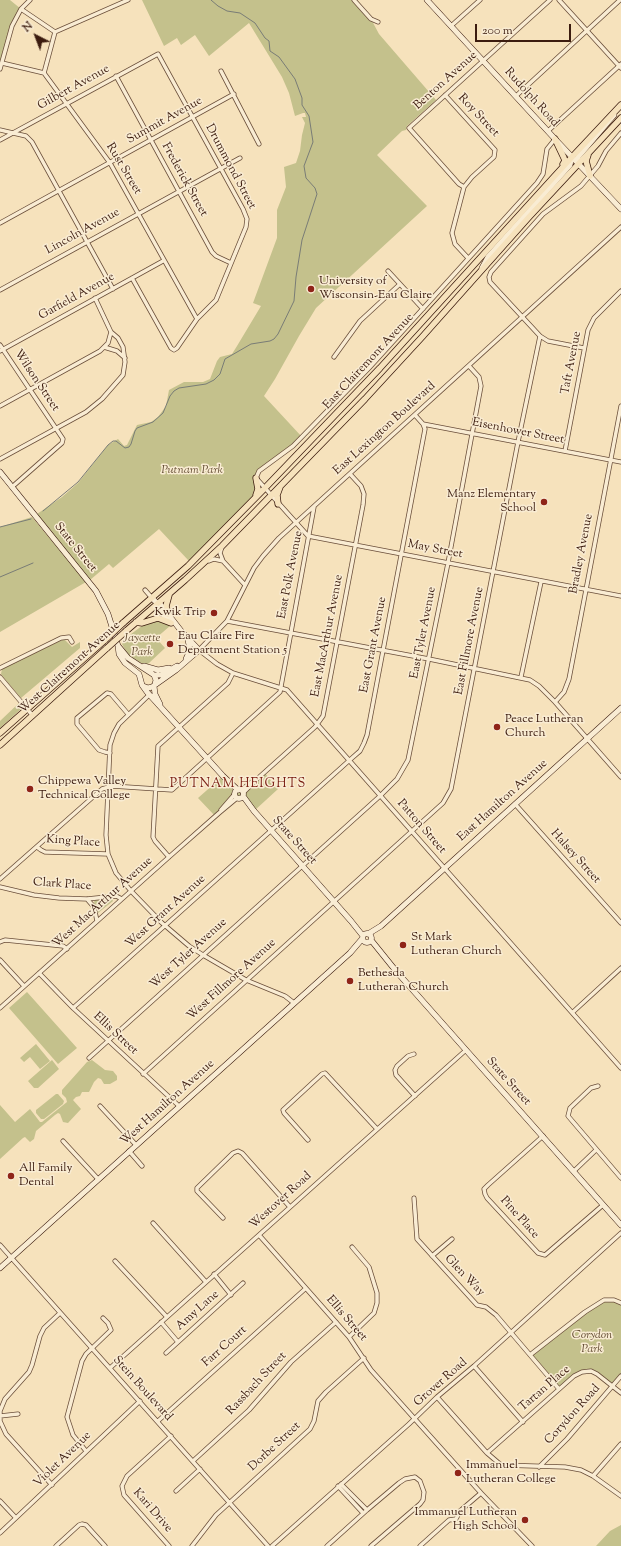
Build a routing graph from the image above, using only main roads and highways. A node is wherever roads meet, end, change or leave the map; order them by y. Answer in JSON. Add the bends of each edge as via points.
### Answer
{"nodes":[{"id":1,"x":427,"y":0,"type":"edge"},
{"id":2,"x":621,"y":106,"type":"edge"},
{"id":3,"x":621,"y":118,"type":"edge"},
{"id":4,"x":555,"y":139,"type":"junction"},
{"id":5,"x":591,"y":150,"type":"junction"},
{"id":6,"x":572,"y":157,"type":"junction"},
{"id":7,"x":578,"y":164,"type":"junction"},
{"id":8,"x":560,"y":170,"type":"junction"},
{"id":9,"x":590,"y":176,"type":"junction"},
{"id":10,"x":621,"y":209,"type":"edge"},
{"id":11,"x":481,"y":270,"type":"junction"},
{"id":12,"x":0,"y":472,"type":"edge"},
{"id":13,"x":256,"y":478,"type":"road end"},
{"id":14,"x":280,"y":486,"type":"junction"},
{"id":15,"x":256,"y":498,"type":"junction"},
{"id":16,"x":278,"y":504,"type":"road end"},
{"id":17,"x":170,"y":593,"type":"junction"},
{"id":18,"x":152,"y":598,"type":"junction"},
{"id":19,"x":158,"y":604,"type":"junction"},
{"id":20,"x":168,"y":614,"type":"junction"},
{"id":21,"x":136,"y":622,"type":"junction"},
{"id":22,"x":171,"y":623,"type":"junction"},
{"id":23,"x":123,"y":624,"type":"joint"},
{"id":24,"x":182,"y":632,"type":"junction"},
{"id":25,"x":187,"y":637,"type":"junction"},
{"id":26,"x":118,"y":646,"type":"junction"},
{"id":27,"x":199,"y":650,"type":"joint"},
{"id":28,"x":134,"y":662,"type":"junction"},
{"id":29,"x":184,"y":663,"type":"junction"},
{"id":30,"x":173,"y":668,"type":"junction"},
{"id":31,"x":152,"y":675,"type":"junction"},
{"id":32,"x":141,"y":680,"type":"junction"},
{"id":33,"x":154,"y":685,"type":"junction"},
{"id":34,"x":143,"y":686,"type":"junction"},
{"id":35,"x":162,"y":708,"type":"junction"},
{"id":36,"x":621,"y":708,"type":"edge"},
{"id":37,"x":0,"y":733,"type":"edge"},
{"id":38,"x":0,"y":745,"type":"edge"},
{"id":39,"x":367,"y":938,"type":"junction"},
{"id":40,"x":621,"y":1225,"type":"edge"},
{"id":41,"x":0,"y":1268,"type":"edge"}],
"edges":[{"from":1,"to":4,"type":"main road","name":"Rudolph Road"},
{"from":2,"to":6,"type":"main road","name":"East Clairemont Avenue"},
{"from":2,"to":7,"type":"main road","via":[[578,157]]},
{"from":3,"to":5,"type":"main road","name":"East Clairemont Avenue"},
{"from":4,"to":6,"type":"main road","name":"Rudolph Road"},
{"from":4,"to":8,"type":"main road","via":[[565,161]]},
{"from":5,"to":7,"type":"main road","name":"East Clairemont Avenue"},
{"from":5,"to":9,"type":"main road","via":[[586,161]]},
{"from":6,"to":7,"type":"main road","name":"Rudolph Road"},
{"from":6,"to":8,"type":"main road","name":"East Clairemont Avenue"},
{"from":6,"to":11,"type":"main road","via":[[570,165],[488,258]]},
{"from":7,"to":9,"type":"main road","name":"Rudolph Road"},
{"from":7,"to":11,"type":"main road","name":"East Clairemont Avenue"},
{"from":8,"to":15,"type":"main road","name":"East Clairemont Avenue","via":[[380,368]]},
{"from":9,"to":10,"type":"main road","name":"Rudolph Road"},
{"from":11,"to":14,"type":"main road","name":"East Clairemont Avenue","via":[[365,399]]},
{"from":12,"to":26,"type":"main road","name":"State Street","via":[[96,591],[105,606]]},
{"from":13,"to":15,"type":"main road"},
{"from":14,"to":16,"type":"main road"},
{"from":14,"to":17,"type":"main road","name":"East Clairemont Avenue","via":[[222,546]]},
{"from":15,"to":18,"type":"main road","name":"East Clairemont Avenue"},
{"from":17,"to":19,"type":"main road","name":"East Clairemont Avenue"},
{"from":17,"to":20,"type":"main road","via":[[166,606]]},
{"from":18,"to":19,"type":"main road","name":"Patton Street"},
{"from":18,"to":23,"type":"main road","name":"East Clairemont Avenue"},
{"from":19,"to":20,"type":"main road","name":"Patton Street"},
{"from":19,"to":21,"type":"main road","name":"East Clairemont Avenue"},
{"from":19,"to":22,"type":"main road","name":"Patton Street","via":[[158,608]]},
{"from":20,"to":24,"type":"main road","name":"Patton Street"},
{"from":21,"to":22,"type":"main road","via":[[142,623],[158,618]]},
{"from":21,"to":38,"type":"main road","name":"West Clairemont Avenue","bridge":true},
{"from":22,"to":24,"type":"main road","name":"Patton Street"},
{"from":23,"to":37,"type":"main road","name":"West Clairemont Avenue","bridge":true},
{"from":24,"to":25,"type":"main road","name":"Patton Street"},
{"from":25,"to":27,"type":"main road","name":"Patton Street"},
{"from":25,"to":29,"type":"main road","via":[[190,650]]},
{"from":26,"to":28,"type":"main road","name":"State Street","via":[[125,656]]},
{"from":26,"to":32,"type":"main road","name":"State Street","via":[[121,657],[137,672]]},
{"from":27,"to":29,"type":"main road","name":"East Lexington Boulevard"},
{"from":28,"to":30,"type":"main road","via":[[158,670]]},
{"from":28,"to":31,"type":"main road","name":"State Street"},
{"from":29,"to":30,"type":"main road","name":"East Lexington Boulevard"},
{"from":29,"to":33,"type":"main road","name":"East Lexington Boulevard"},
{"from":30,"to":31,"type":"main road","name":"East Lexington Boulevard","via":[[161,675]]},
{"from":31,"to":32,"type":"main road","via":[[147,675]]},
{"from":31,"to":33,"type":"main road","via":[[156,680]]},
{"from":32,"to":34,"type":"main road"},
{"from":33,"to":34,"type":"main road","via":[[148,688]]},
{"from":33,"to":35,"type":"main road","name":"State Street","via":[[155,694]]},
{"from":34,"to":35,"type":"main road","name":"State Street"},
{"from":35,"to":39,"type":"main road","name":"State Street"},
{"from":36,"to":39,"type":"main road","name":"East Hamilton Avenue"},
{"from":39,"to":40,"type":"main road","name":"State Street"},
{"from":39,"to":41,"type":"main road","name":"West Hamilton Avenue"}]}
